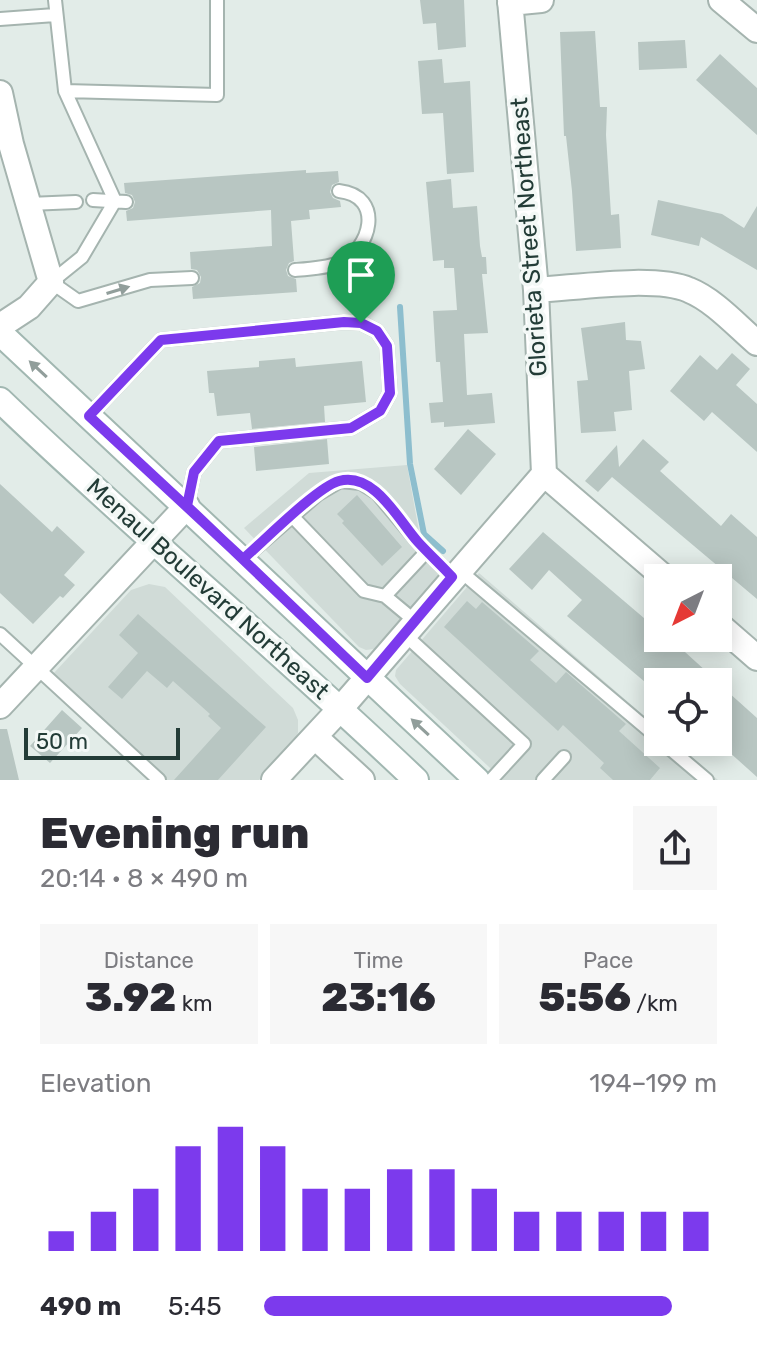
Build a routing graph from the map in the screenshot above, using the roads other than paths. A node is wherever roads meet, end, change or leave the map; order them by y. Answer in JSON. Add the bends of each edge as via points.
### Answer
{"nodes":[{"id":1,"x":55,"y":0,"type":"edge"},
{"id":2,"x":217,"y":0,"type":"edge"},
{"id":3,"x":541,"y":0,"type":"edge"},
{"id":4,"x":721,"y":0,"type":"edge"},
{"id":5,"x":510,"y":2,"type":"edge"},
{"id":6,"x":55,"y":15,"type":"junction"},
{"id":7,"x":0,"y":19,"type":"edge"},
{"id":8,"x":757,"y":30,"type":"edge"},
{"id":9,"x":65,"y":91,"type":"junction"},
{"id":10,"x":0,"y":93,"type":"edge"},
{"id":11,"x":339,"y":191,"type":"dead end"},
{"id":12,"x":93,"y":200,"type":"dead end"},
{"id":13,"x":121,"y":201,"type":"junction"},
{"id":14,"x":76,"y":202,"type":"dead end"},
{"id":15,"x":29,"y":204,"type":"junction"},
{"id":16,"x":295,"y":270,"type":"dead end"},
{"id":17,"x":192,"y":278,"type":"dead end"},
{"id":18,"x":51,"y":282,"type":"junction"},
{"id":19,"x":536,"y":290,"type":"junction"},
{"id":20,"x":0,"y":326,"type":"edge"},
{"id":21,"x":0,"y":333,"type":"edge"},
{"id":22,"x":757,"y":343,"type":"edge"},
{"id":23,"x":0,"y":400,"type":"edge"},
{"id":24,"x":89,"y":416,"type":"junction"},
{"id":25,"x":544,"y":474,"type":"junction"},
{"id":26,"x":187,"y":506,"type":"junction"},
{"id":27,"x":292,"y":516,"type":"junction"},
{"id":28,"x":156,"y":542,"type":"junction"},
{"id":29,"x":427,"y":551,"type":"junction"},
{"id":30,"x":243,"y":559,"type":"junction"},
{"id":31,"x":649,"y":564,"type":"edge"},
{"id":32,"x":456,"y":573,"type":"junction"},
{"id":33,"x":385,"y":596,"type":"junction"},
{"id":34,"x":409,"y":628,"type":"junction"},
{"id":35,"x":0,"y":634,"type":"edge"},
{"id":36,"x":732,"y":636,"type":"edge"},
{"id":37,"x":757,"y":658,"type":"edge"},
{"id":38,"x":37,"y":667,"type":"junction"},
{"id":39,"x":367,"y":678,"type":"junction"},
{"id":40,"x":0,"y":706,"type":"edge"},
{"id":41,"x":341,"y":708,"type":"junction"},
{"id":42,"x":644,"y":727,"type":"edge"},
{"id":43,"x":315,"y":737,"type":"junction"},
{"id":44,"x":679,"y":756,"type":"edge"},
{"id":45,"x":564,"y":757,"type":"dead end"},
{"id":46,"x":159,"y":780,"type":"edge"},
{"id":47,"x":274,"y":780,"type":"edge"},
{"id":48,"x":362,"y":780,"type":"edge"},
{"id":49,"x":416,"y":780,"type":"edge"},
{"id":50,"x":477,"y":780,"type":"edge"},
{"id":51,"x":491,"y":780,"type":"edge"},
{"id":52,"x":543,"y":780,"type":"edge"},
{"id":53,"x":707,"y":780,"type":"edge"}],
"edges":[{"from":1,"to":6,"type":"lane"},
{"from":2,"to":9,"type":"lane","via":[[217,95]]},
{"from":3,"to":5,"type":"street"},
{"from":4,"to":8,"type":"street"},
{"from":5,"to":19,"type":"street","name":"Glorieta Street Northeast"},
{"from":6,"to":7,"type":"lane"},
{"from":6,"to":9,"type":"lane"},
{"from":9,"to":13,"type":"lane"},
{"from":10,"to":15,"type":"street"},
{"from":11,"to":16,"type":"lane","via":[[350,192],[369,210],[369,225],[358,247],[341,263]]},
{"from":12,"to":13,"type":"lane"},
{"from":13,"to":18,"type":"lane","via":[[82,257]]},
{"from":14,"to":15,"type":"lane"},
{"from":15,"to":18,"type":"street"},
{"from":18,"to":17,"type":"lane","one_way":true,"via":[[78,301],[150,280]]},
{"from":18,"to":20,"type":"street","via":[[29,307]]},
{"from":19,"to":22,"type":"street","via":[[656,283],[689,290]]},
{"from":19,"to":25,"type":"street","name":"Glorieta Street Northeast"},
{"from":24,"to":21,"type":"street","name":"Menaul Boulevard Northeast","one_way":true},
{"from":23,"to":28,"type":"street","name":"Menaul Boulevard Northeast"},
{"from":24,"to":26,"type":"street","name":"Menaul Boulevard Northeast"},
{"from":24,"to":26,"type":"lane","via":[[161,340],[344,322],[377,331],[387,346],[390,393],[380,411],[351,428],[219,441],[194,472]]},
{"from":25,"to":31,"type":"street"},
{"from":25,"to":32,"type":"street"},
{"from":26,"to":28,"type":"street"},
{"from":26,"to":30,"type":"street","name":"Menaul Boulevard Northeast"},
{"from":27,"to":29,"type":"lane","via":[[340,481],[361,483],[377,493]]},
{"from":27,"to":30,"type":"lane"},
{"from":27,"to":33,"type":"lane","via":[[364,591]]},
{"from":28,"to":38,"type":"street"},
{"from":28,"to":41,"type":"street","name":"Menaul Boulevard Northeast"},
{"from":29,"to":32,"type":"lane"},
{"from":29,"to":33,"type":"lane"},
{"from":30,"to":39,"type":"street","name":"Menaul Boulevard Northeast"},
{"from":32,"to":34,"type":"street"},
{"from":32,"to":42,"type":"lane"},
{"from":33,"to":34,"type":"lane"},
{"from":34,"to":39,"type":"street"},
{"from":34,"to":51,"type":"lane","via":[[524,744]]},
{"from":35,"to":38,"type":"lane"},
{"from":36,"to":37,"type":"street"},
{"from":38,"to":40,"type":"street"},
{"from":38,"to":46,"type":"lane"},
{"from":39,"to":41,"type":"street"},
{"from":50,"to":39,"type":"street","name":"Menaul Boulevard Northeast","one_way":true},
{"from":41,"to":43,"type":"street"},
{"from":41,"to":49,"type":"street","name":"Menaul Boulevard Northeast"},
{"from":43,"to":47,"type":"street"},
{"from":43,"to":48,"type":"street"},
{"from":44,"to":53,"type":"lane"},
{"from":45,"to":52,"type":"lane"}]}
